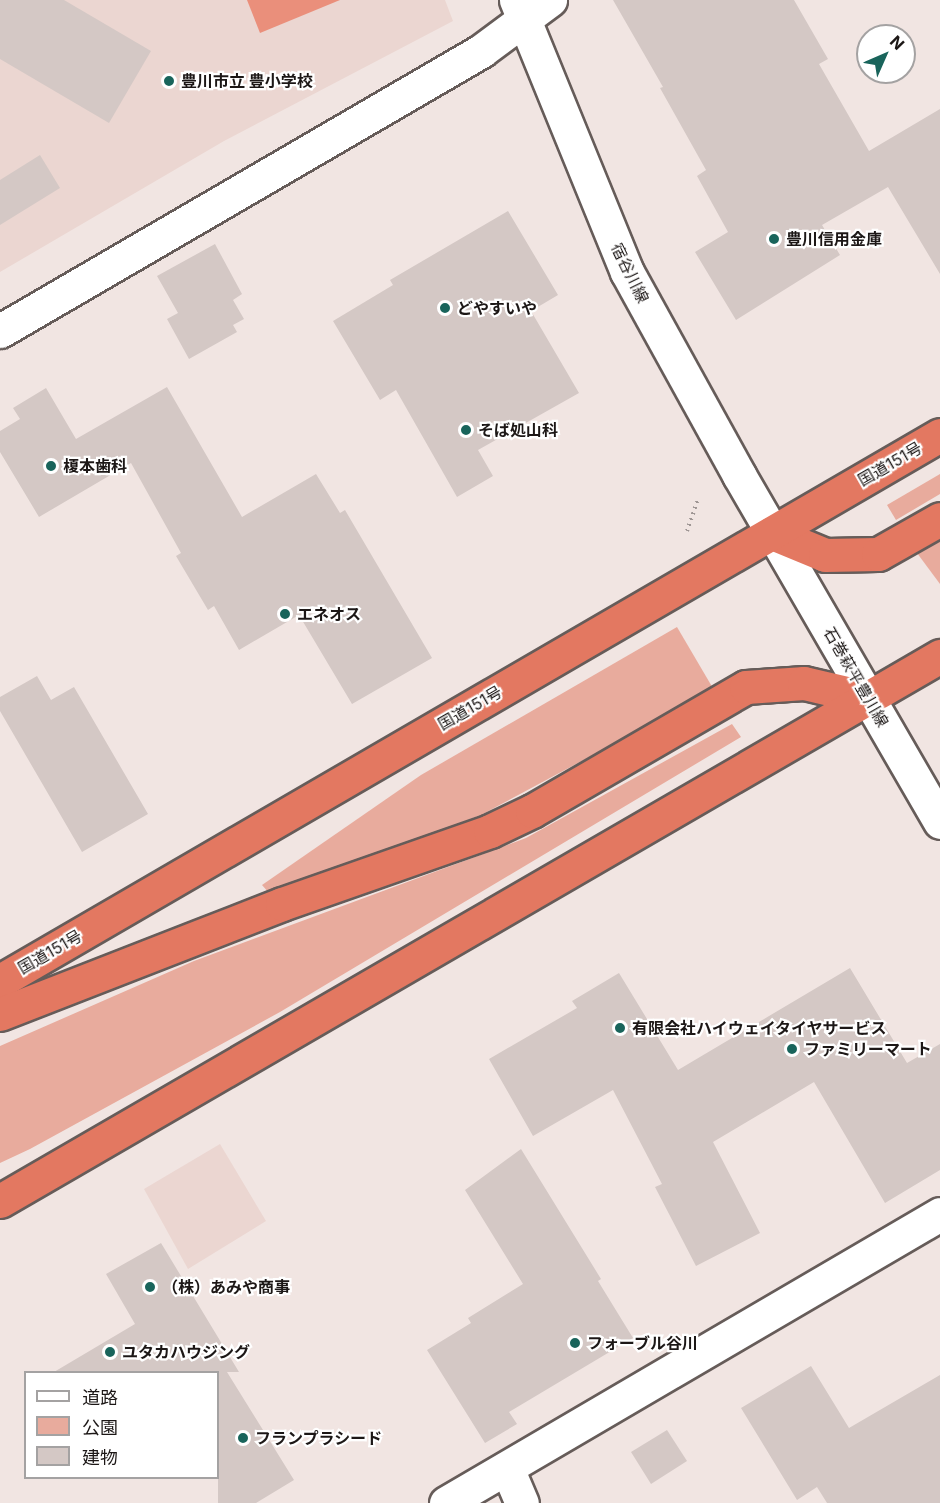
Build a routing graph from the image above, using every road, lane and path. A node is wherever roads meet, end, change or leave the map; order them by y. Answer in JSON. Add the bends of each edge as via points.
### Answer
{"nodes":[{"id":1,"x":550,"y":0,"type":"edge"},
{"id":2,"x":520,"y":10,"type":"edge"},
{"id":3,"x":0,"y":331,"type":"edge"},
{"id":4,"x":940,"y":435,"type":"edge"},
{"id":5,"x":940,"y":519,"type":"edge"},
{"id":6,"x":772,"y":532,"type":"junction"},
{"id":7,"x":940,"y":656,"type":"edge"},
{"id":8,"x":868,"y":698,"type":"junction"},
{"id":9,"x":940,"y":822,"type":"edge"},
{"id":10,"x":0,"y":981,"type":"edge"},
{"id":11,"x":0,"y":1014,"type":"edge"},
{"id":12,"x":0,"y":1201,"type":"edge"},
{"id":13,"x":940,"y":1214,"type":"edge"},
{"id":14,"x":507,"y":1468,"type":"junction"},
{"id":15,"x":446,"y":1503,"type":"edge"},
{"id":16,"x":522,"y":1503,"type":"edge"}],
"edges":[{"from":1,"to":2,"type":"street"},
{"from":2,"to":3,"type":"street","via":[[481,51]]},
{"from":2,"to":6,"type":"street","name":"宿谷川線","via":[[627,272]]},
{"from":4,"to":6,"type":"highway","name":"国道151号"},
{"from":5,"to":6,"type":"highway","via":[[878,554],[825,555]]},
{"from":6,"to":8,"type":"street","name":"石巻萩平豊川線"},
{"from":6,"to":10,"type":"highway","name":"国道151号"},
{"from":7,"to":8,"type":"highway"},
{"from":8,"to":9,"type":"street","name":"石巻萩平豊川線"},
{"from":8,"to":11,"type":"highway","via":[[804,683],[746,687],[532,811],[490,831],[282,904]]},
{"from":8,"to":12,"type":"highway"},
{"from":13,"to":14,"type":"street"},
{"from":14,"to":15,"type":"street"},
{"from":14,"to":16,"type":"street"}]}
